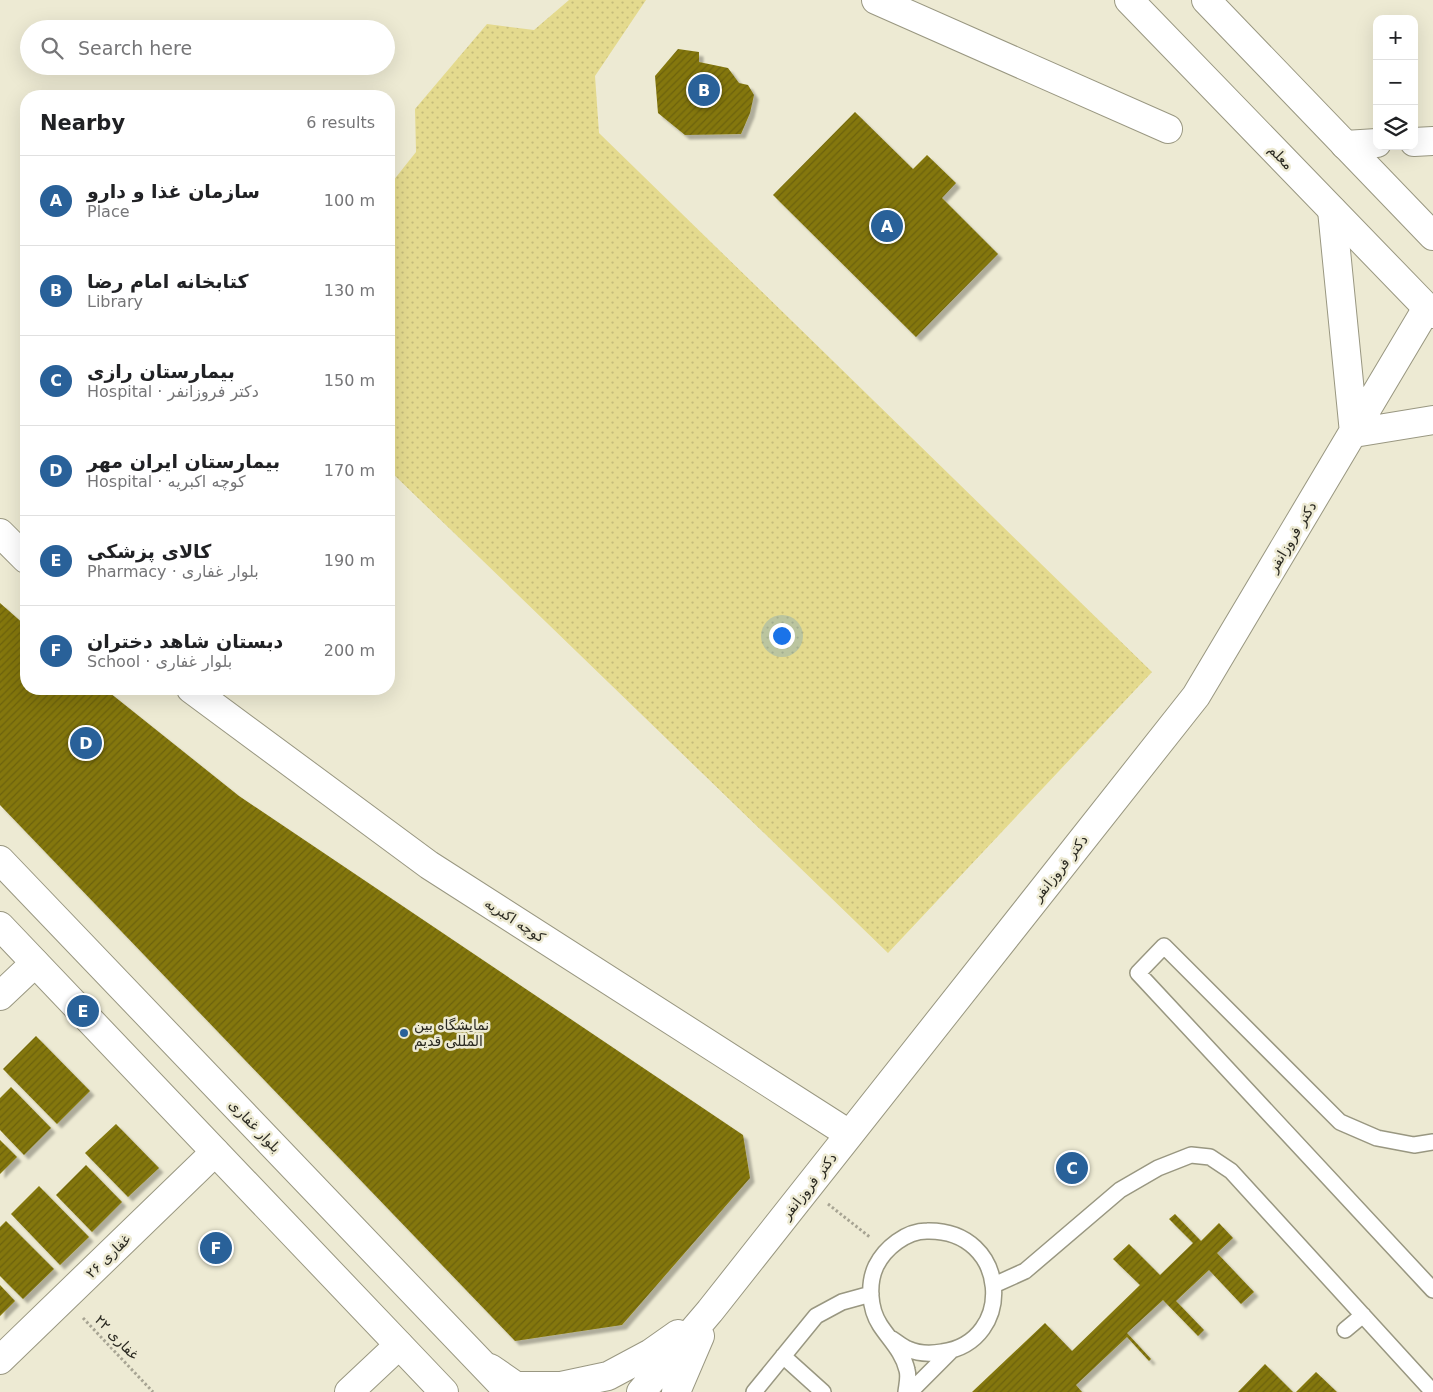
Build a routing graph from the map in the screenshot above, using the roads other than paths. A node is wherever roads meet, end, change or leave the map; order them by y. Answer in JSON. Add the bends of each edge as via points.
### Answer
{"nodes":[{"id":1,"x":876,"y":0,"type":"edge"},
{"id":2,"x":1129,"y":0,"type":"edge"},
{"id":3,"x":1206,"y":0,"type":"edge"},
{"id":4,"x":1168,"y":129,"type":"dead end"},
{"id":5,"x":1433,"y":141,"type":"edge"},
{"id":6,"x":1418,"y":142,"type":"edge"},
{"id":7,"x":1373,"y":143,"type":"edge"},
{"id":8,"x":1345,"y":145,"type":"junction"},
{"id":9,"x":1332,"y":210,"type":"junction"},
{"id":10,"x":1433,"y":236,"type":"edge"},
{"id":11,"x":1430,"y":311,"type":"edge"},
{"id":12,"x":1433,"y":420,"type":"edge"},
{"id":13,"x":1354,"y":433,"type":"junction"},
{"id":14,"x":0,"y":533,"type":"edge"},
{"id":15,"x":20,"y":553,"type":"edge"},
{"id":16,"x":199,"y":695,"type":"edge"},
{"id":17,"x":0,"y":860,"type":"edge"},
{"id":18,"x":0,"y":926,"type":"edge"},
{"id":19,"x":35,"y":962,"type":"junction"},
{"id":20,"x":0,"y":996,"type":"edge"},
{"id":21,"x":850,"y":1134,"type":"junction"},
{"id":22,"x":1433,"y":1142,"type":"edge"},
{"id":23,"x":215,"y":1152,"type":"junction"},
{"id":24,"x":994,"y":1284,"type":"junction"},
{"id":25,"x":1433,"y":1290,"type":"edge"},
{"id":26,"x":872,"y":1294,"type":"junction"},
{"id":27,"x":710,"y":1311,"type":"junction"},
{"id":28,"x":1363,"y":1315,"type":"junction"},
{"id":29,"x":1345,"y":1330,"type":"dead end"},
{"id":30,"x":892,"y":1339,"type":"junction"},
{"id":31,"x":399,"y":1345,"type":"junction"},
{"id":32,"x":951,"y":1351,"type":"junction"},
{"id":33,"x":783,"y":1356,"type":"junction"},
{"id":34,"x":0,"y":1360,"type":"edge"},
{"id":35,"x":481,"y":1362,"type":"junction"},
{"id":36,"x":1408,"y":1365,"type":"junction"},
{"id":37,"x":348,"y":1392,"type":"edge"},
{"id":38,"x":444,"y":1392,"type":"edge"},
{"id":39,"x":509,"y":1392,"type":"edge"},
{"id":40,"x":641,"y":1392,"type":"edge"},
{"id":41,"x":676,"y":1392,"type":"edge"},
{"id":42,"x":754,"y":1392,"type":"edge"},
{"id":43,"x":823,"y":1392,"type":"edge"},
{"id":44,"x":906,"y":1392,"type":"edge"},
{"id":45,"x":910,"y":1392,"type":"edge"},
{"id":46,"x":1416,"y":1392,"type":"edge"},
{"id":47,"x":1433,"y":1392,"type":"edge"}],
"edges":[{"from":1,"to":4,"type":"street"},
{"from":2,"to":9,"type":"street","name":"معلم"},
{"from":3,"to":8,"type":"street"},
{"from":5,"to":6,"type":"street"},
{"from":7,"to":8,"type":"street"},
{"from":8,"to":10,"type":"street"},
{"from":9,"to":11,"type":"street","name":"معلم"},
{"from":9,"to":13,"type":"street"},
{"from":11,"to":13,"type":"street","name":"دکتر فروزانفر"},
{"from":12,"to":13,"type":"street"},
{"from":13,"to":21,"type":"street","name":"دکتر فروزانفر","via":[[1196,696]]},
{"from":14,"to":15,"type":"street"},
{"from":16,"to":21,"type":"street","name":"کوچه اکبریه","via":[[429,865]]},
{"from":17,"to":35,"type":"street","name":"بلوار غفاری"},
{"from":18,"to":19,"type":"street"},
{"from":19,"to":20,"type":"street"},
{"from":19,"to":23,"type":"street"},
{"from":21,"to":27,"type":"street","name":"دکتر فروزانفر"},
{"from":22,"to":25,"type":"lane","via":[[1414,1145],[1377,1138],[1340,1122],[1164,946],[1138,973]]},
{"from":23,"to":31,"type":"street"},
{"from":23,"to":34,"type":"street","name":"غفاری ۲۶"},
{"from":24,"to":26,"type":"lane","via":[[988,1264],[976,1247],[941,1230],[921,1231],[902,1238],[887,1250],[876,1267]]},
{"from":24,"to":28,"type":"lane","via":[[1025,1271],[1120,1190],[1158,1168],[1190,1155],[1210,1157],[1231,1171]]},
{"from":24,"to":32,"type":"lane","via":[[993,1306],[984,1326],[970,1342]]},
{"from":26,"to":30,"type":"lane","via":[[872,1306],[879,1324]]},
{"from":26,"to":33,"type":"lane","via":[[842,1302],[816,1316]]},
{"from":27,"to":35,"type":"street","via":[[651,1353],[608,1376],[561,1386],[516,1386]]},
{"from":27,"to":40,"type":"street","name":"دکتر فروزانفر"},
{"from":27,"to":41,"type":"street"},
{"from":28,"to":29,"type":"lane"},
{"from":28,"to":36,"type":"lane"},
{"from":30,"to":32,"type":"lane","via":[[909,1349],[930,1354]]},
{"from":30,"to":44,"type":"lane","via":[[908,1370]]},
{"from":31,"to":37,"type":"street"},
{"from":31,"to":38,"type":"street"},
{"from":32,"to":45,"type":"lane"},
{"from":33,"to":42,"type":"lane"},
{"from":33,"to":43,"type":"lane"},
{"from":35,"to":39,"type":"street","name":"بلوار غفاری"},
{"from":36,"to":46,"type":"lane"},
{"from":36,"to":47,"type":"lane"}]}
